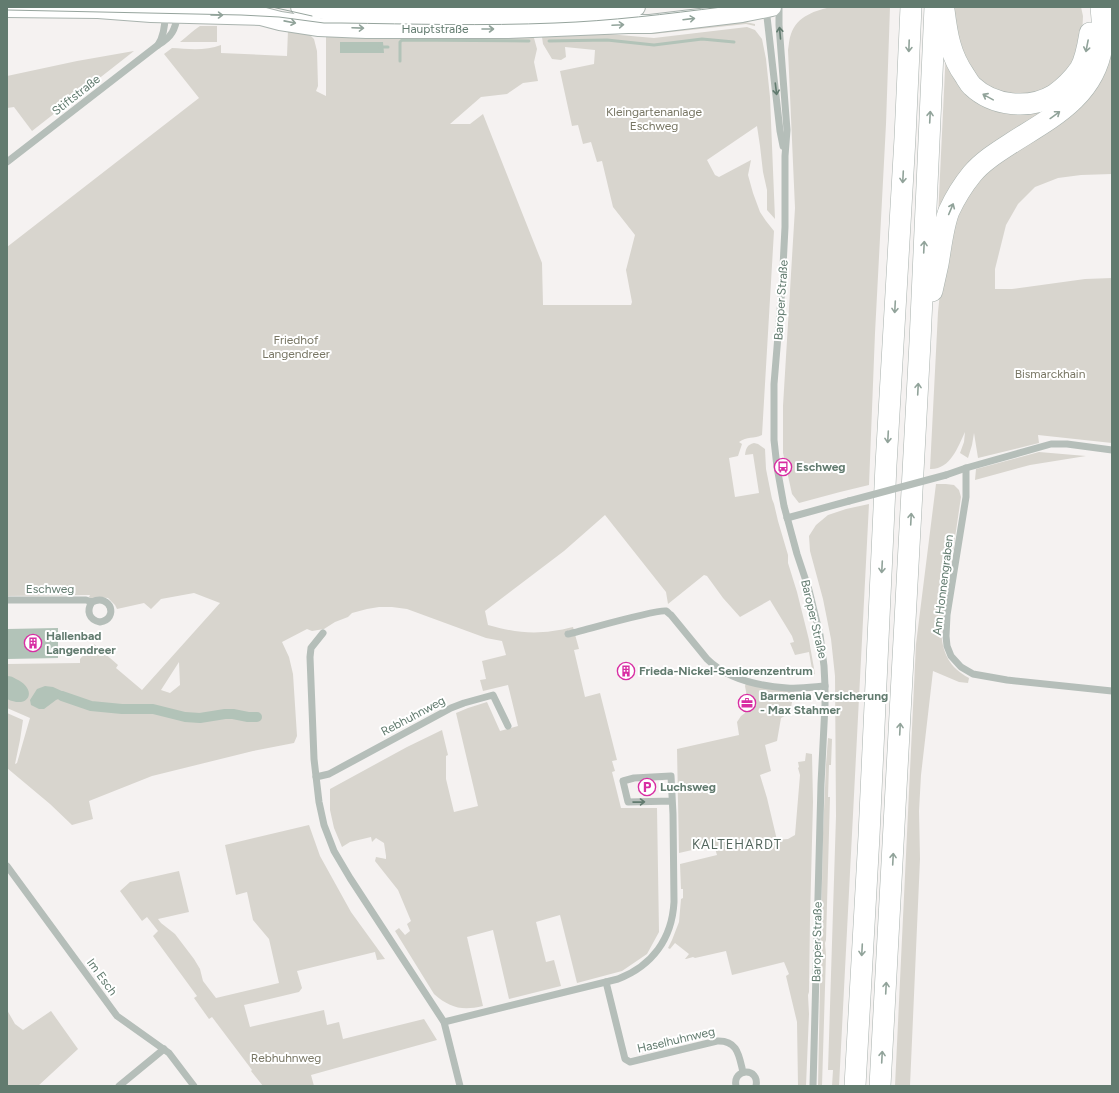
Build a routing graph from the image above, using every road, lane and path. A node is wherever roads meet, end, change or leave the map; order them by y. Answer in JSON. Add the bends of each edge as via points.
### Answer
{"nodes":[{"id":1,"x":300,"y":7,"type":"edge"},
{"id":2,"x":636,"y":7,"type":"edge"},
{"id":3,"x":771,"y":7,"type":"edge"},
{"id":4,"x":911,"y":7,"type":"edge"},
{"id":5,"x":935,"y":7,"type":"edge"},
{"id":6,"x":944,"y":7,"type":"edge"},
{"id":7,"x":1089,"y":7,"type":"edge"},
{"id":8,"x":1101,"y":7,"type":"edge"},
{"id":9,"x":7,"y":8,"type":"edge"},
{"id":10,"x":107,"y":8,"type":"edge"},
{"id":11,"x":171,"y":10,"type":"edge"},
{"id":12,"x":262,"y":11,"type":"edge"},
{"id":13,"x":158,"y":45,"type":"junction"},
{"id":14,"x":785,"y":156,"type":"junction"},
{"id":15,"x":7,"y":162,"type":"edge"},
{"id":16,"x":920,"y":342,"type":"junction"},
{"id":17,"x":1112,"y":450,"type":"edge"},
{"id":18,"x":966,"y":468,"type":"junction"},
{"id":19,"x":787,"y":518,"type":"junction"},
{"id":20,"x":7,"y":600,"type":"edge"},
{"id":21,"x":92,"y":602,"type":"junction"},
{"id":22,"x":323,"y":633,"type":"dead end"},
{"id":23,"x":568,"y":634,"type":"dead end"},
{"id":24,"x":825,"y":686,"type":"junction"},
{"id":25,"x":1112,"y":691,"type":"edge"},
{"id":26,"x":508,"y":726,"type":"dead end"},
{"id":27,"x":316,"y":777,"type":"junction"},
{"id":28,"x":672,"y":801,"type":"junction"},
{"id":29,"x":7,"y":866,"type":"edge"},
{"id":30,"x":606,"y":982,"type":"junction"},
{"id":31,"x":444,"y":1022,"type":"junction"},
{"id":32,"x":164,"y":1049,"type":"junction"},
{"id":33,"x":743,"y":1072,"type":"junction"},
{"id":34,"x":119,"y":1086,"type":"edge"},
{"id":35,"x":194,"y":1086,"type":"edge"},
{"id":36,"x":460,"y":1086,"type":"edge"},
{"id":37,"x":736,"y":1086,"type":"edge"},
{"id":38,"x":756,"y":1086,"type":"edge"},
{"id":39,"x":813,"y":1086,"type":"edge"},
{"id":40,"x":855,"y":1086,"type":"edge"},
{"id":41,"x":880,"y":1086,"type":"edge"}],
"edges":[{"from":1,"to":2,"type":"main road","name":"Hauptstraße","via":[[356,13],[548,12]]},
{"from":12,"to":3,"type":"main road","name":"Hauptstraße","one_way":true,"via":[[293,23],[319,27],[508,29],[650,24]]},
{"from":3,"to":14,"type":"street","name":"Baroper Straße","one_way":true,"via":[[780,130]]},
{"from":14,"to":3,"type":"street","name":"Baroper Straße","one_way":true,"via":[[787,130]]},
{"from":4,"to":40,"type":"highway","one_way":true},
{"from":16,"to":5,"type":"highway","one_way":true},
{"from":7,"to":6,"type":"highway","one_way":true,"via":[[1090,30],[1086,52],[1080,68],[1066,86],[1054,95],[1034,103],[1013,104],[991,99],[972,86],[958,66],[950,45]]},
{"from":16,"to":8,"type":"highway","one_way":true,"via":[[949,212],[959,191],[983,163],[1044,123],[1080,94],[1094,75],[1102,46]]},
{"from":9,"to":10,"type":"main road","name":"Hauptstraße"},
{"from":10,"to":11,"type":"main road","name":"Hauptstraße"},
{"from":11,"to":12,"type":"main road","name":"Hauptstraße","one_way":true},
{"from":11,"to":13,"type":"street"},
{"from":11,"to":13,"type":"street","name":"Stiftstraße","via":[[173,32]]},
{"from":13,"to":15,"type":"street","name":"Stiftstraße"},
{"from":14,"to":19,"type":"street","name":"Baroper Straße","via":[[785,227],[774,384],[774,440],[781,495]]},
{"from":41,"to":16,"type":"highway","one_way":true},
{"from":17,"to":18,"type":"street","via":[[1051,444]]},
{"from":18,"to":19,"type":"street","bridge":true},
{"from":18,"to":25,"type":"street","name":"Am Honnengraben","via":[[966,497],[946,636],[951,656],[961,667],[973,674]]},
{"from":19,"to":24,"type":"street","name":"Baroper Straße","via":[[817,620]]},
{"from":20,"to":21,"type":"street","name":"Eschweg"},
{"from":21,"to":21,"type":"street","name":"Eschweg","via":[[107,602],[110,614],[106,620],[100,622],[90,616]]},
{"from":22,"to":27,"type":"street","via":[[311,648],[310,657]]},
{"from":23,"to":24,"type":"street","via":[[665,611],[707,659],[725,672],[768,686]]},
{"from":24,"to":39,"type":"street","name":"Baroper Straße"},
{"from":26,"to":27,"type":"street","name":"Rebhuhnweg","via":[[493,695],[451,708],[329,774]]},
{"from":27,"to":31,"type":"street","via":[[324,825],[336,856]]},
{"from":28,"to":28,"type":"street","one_way":true,"via":[[671,776],[623,781],[628,802]]},
{"from":28,"to":30,"type":"street","via":[[674,913],[670,926],[660,947],[645,965],[624,977]]},
{"from":29,"to":32,"type":"street","name":"Im Esch","via":[[117,1016]]},
{"from":30,"to":31,"type":"street"},
{"from":30,"to":33,"type":"street","name":"Haselhuhnweg","via":[[625,1058],[630,1062],[722,1041],[731,1044],[738,1051]]},
{"from":31,"to":36,"type":"street"},
{"from":32,"to":34,"type":"street"},
{"from":32,"to":35,"type":"street","name":"Im Esch"},
{"from":33,"to":37,"type":"street","via":[[736,1078]]},
{"from":33,"to":38,"type":"street","via":[[749,1072],[755,1077]]}]}
